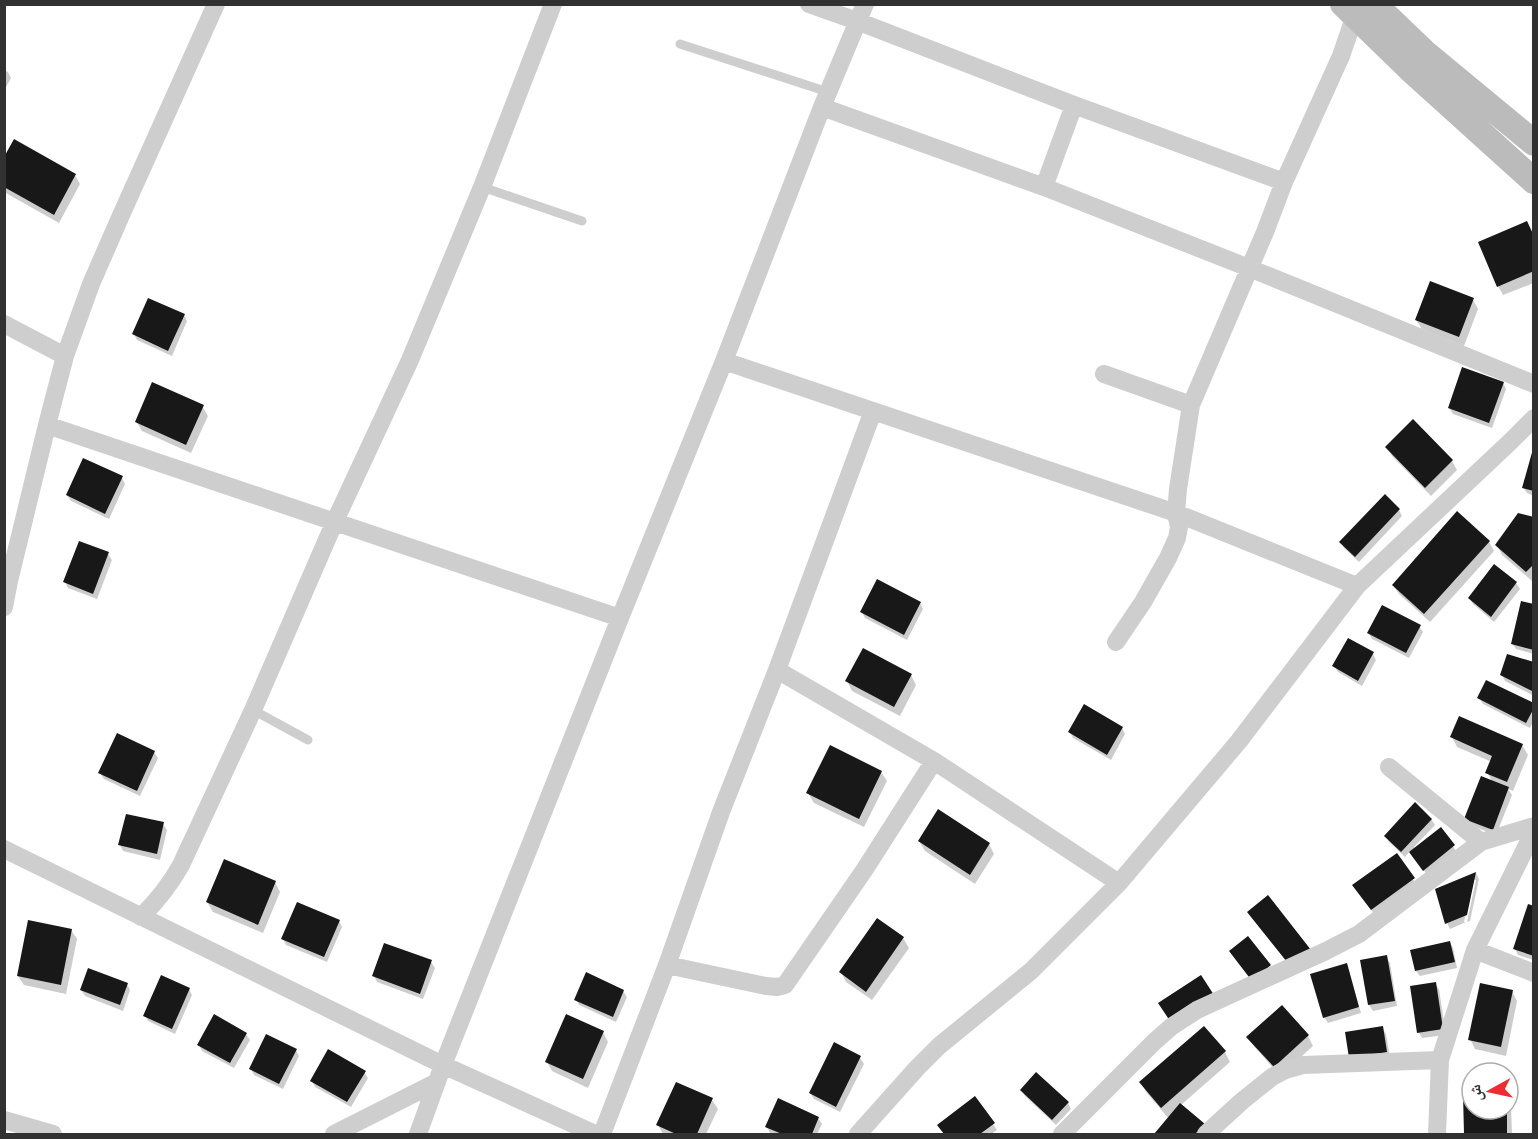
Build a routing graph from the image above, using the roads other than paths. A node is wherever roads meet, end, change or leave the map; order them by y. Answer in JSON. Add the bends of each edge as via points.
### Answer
{"nodes":[{"id":1,"x":216,"y":4,"type":"edge"},
{"id":2,"x":553,"y":4,"type":"edge"},
{"id":3,"x":809,"y":4,"type":"edge"},
{"id":4,"x":1357,"y":8,"type":"edge"},
{"id":5,"x":861,"y":13,"type":"edge"},
{"id":6,"x":680,"y":44,"type":"dead end"},
{"id":7,"x":1417,"y":61,"type":"junction"},
{"id":8,"x":825,"y":99,"type":"junction"},
{"id":9,"x":1074,"y":105,"type":"junction"},
{"id":10,"x":1533,"y":143,"type":"edge"},
{"id":11,"x":1533,"y":181,"type":"edge"},
{"id":12,"x":1284,"y":182,"type":"junction"},
{"id":13,"x":482,"y":187,"type":"junction"},
{"id":14,"x":1044,"y":187,"type":"junction"},
{"id":15,"x":582,"y":221,"type":"dead end"},
{"id":16,"x":1249,"y":268,"type":"junction"},
{"id":17,"x":4,"y":324,"type":"edge"},
{"id":18,"x":65,"y":356,"type":"junction"},
{"id":19,"x":724,"y":361,"type":"junction"},
{"id":20,"x":1104,"y":374,"type":"dead end"},
{"id":21,"x":1533,"y":384,"type":"edge"},
{"id":22,"x":1191,"y":405,"type":"junction"},
{"id":23,"x":873,"y":411,"type":"junction"},
{"id":24,"x":1533,"y":418,"type":"edge"},
{"id":25,"x":47,"y":425,"type":"junction"},
{"id":26,"x":1176,"y":513,"type":"junction"},
{"id":27,"x":335,"y":521,"type":"junction"},
{"id":28,"x":7,"y":580,"type":"edge"},
{"id":29,"x":1357,"y":586,"type":"junction"},
{"id":30,"x":4,"y":607,"type":"edge"},
{"id":31,"x":620,"y":618,"type":"junction"},
{"id":32,"x":1116,"y":642,"type":"dead end"},
{"id":33,"x":777,"y":670,"type":"junction"},
{"id":34,"x":253,"y":710,"type":"junction"},
{"id":35,"x":308,"y":740,"type":"dead end"},
{"id":36,"x":934,"y":761,"type":"junction"},
{"id":37,"x":1389,"y":768,"type":"dead end"},
{"id":38,"x":1533,"y":828,"type":"edge"},
{"id":39,"x":1481,"y":842,"type":"junction"},
{"id":40,"x":4,"y":849,"type":"edge"},
{"id":41,"x":1119,"y":883,"type":"junction"},
{"id":42,"x":141,"y":917,"type":"junction"},
{"id":43,"x":1475,"y":950,"type":"junction"},
{"id":44,"x":667,"y":965,"type":"junction"},
{"id":45,"x":1533,"y":973,"type":"edge"},
{"id":46,"x":1440,"y":1060,"type":"junction"},
{"id":47,"x":440,"y":1074,"type":"junction"},
{"id":48,"x":4,"y":1120,"type":"edge"},
{"id":49,"x":53,"y":1134,"type":"edge"},
{"id":50,"x":334,"y":1134,"type":"edge"},
{"id":51,"x":418,"y":1134,"type":"edge"},
{"id":52,"x":595,"y":1134,"type":"edge"},
{"id":53,"x":602,"y":1134,"type":"edge"},
{"id":54,"x":858,"y":1134,"type":"edge"},
{"id":55,"x":1062,"y":1134,"type":"edge"},
{"id":56,"x":1206,"y":1134,"type":"edge"},
{"id":57,"x":1437,"y":1134,"type":"edge"}],
"edges":[{"from":1,"to":18,"type":"street","via":[[91,284]]},
{"from":2,"to":13,"type":"street"},
{"from":3,"to":5,"type":"street"},
{"from":4,"to":7,"type":"street"},
{"from":4,"to":12,"type":"street","via":[[1341,56]]},
{"from":5,"to":8,"type":"street"},
{"from":5,"to":9,"type":"street"},
{"from":6,"to":8,"type":"lane"},
{"from":7,"to":10,"type":"street"},
{"from":7,"to":11,"type":"street"},
{"from":8,"to":14,"type":"street"},
{"from":8,"to":19,"type":"street"},
{"from":9,"to":12,"type":"street"},
{"from":9,"to":14,"type":"street"},
{"from":12,"to":16,"type":"street"},
{"from":13,"to":15,"type":"lane"},
{"from":13,"to":27,"type":"street","via":[[410,360]]},
{"from":14,"to":16,"type":"street"},
{"from":16,"to":21,"type":"street"},
{"from":16,"to":22,"type":"street"},
{"from":17,"to":18,"type":"street"},
{"from":18,"to":25,"type":"street"},
{"from":19,"to":23,"type":"street"},
{"from":19,"to":31,"type":"street"},
{"from":20,"to":22,"type":"street"},
{"from":22,"to":26,"type":"street"},
{"from":23,"to":26,"type":"street"},
{"from":23,"to":33,"type":"street"},
{"from":24,"to":29,"type":"street"},
{"from":25,"to":27,"type":"street"},
{"from":25,"to":28,"type":"street"},
{"from":26,"to":29,"type":"street"},
{"from":26,"to":32,"type":"street","via":[[1179,527],[1168,558]]},
{"from":27,"to":31,"type":"street"},
{"from":27,"to":34,"type":"street"},
{"from":28,"to":30,"type":"street"},
{"from":29,"to":41,"type":"street","via":[[1239,741]]},
{"from":31,"to":47,"type":"street"},
{"from":33,"to":36,"type":"street"},
{"from":33,"to":44,"type":"street"},
{"from":34,"to":35,"type":"lane"},
{"from":34,"to":42,"type":"street","via":[[181,865]]},
{"from":36,"to":41,"type":"street"},
{"from":36,"to":44,"type":"street","via":[[785,985],[766,986]]},
{"from":37,"to":39,"type":"street"},
{"from":38,"to":39,"type":"street"},
{"from":38,"to":43,"type":"street"},
{"from":39,"to":55,"type":"street","via":[[1359,934],[1197,1010],[1171,1027]]},
{"from":40,"to":42,"type":"street"},
{"from":41,"to":54,"type":"street","via":[[1031,971],[939,1046]]},
{"from":42,"to":47,"type":"street"},
{"from":43,"to":45,"type":"street"},
{"from":43,"to":46,"type":"street"},
{"from":44,"to":53,"type":"street"},
{"from":46,"to":56,"type":"street","via":[[1294,1066],[1272,1077]]},
{"from":46,"to":57,"type":"street"},
{"from":47,"to":50,"type":"street"},
{"from":47,"to":51,"type":"street"},
{"from":47,"to":52,"type":"street"},
{"from":48,"to":49,"type":"street"}]}
